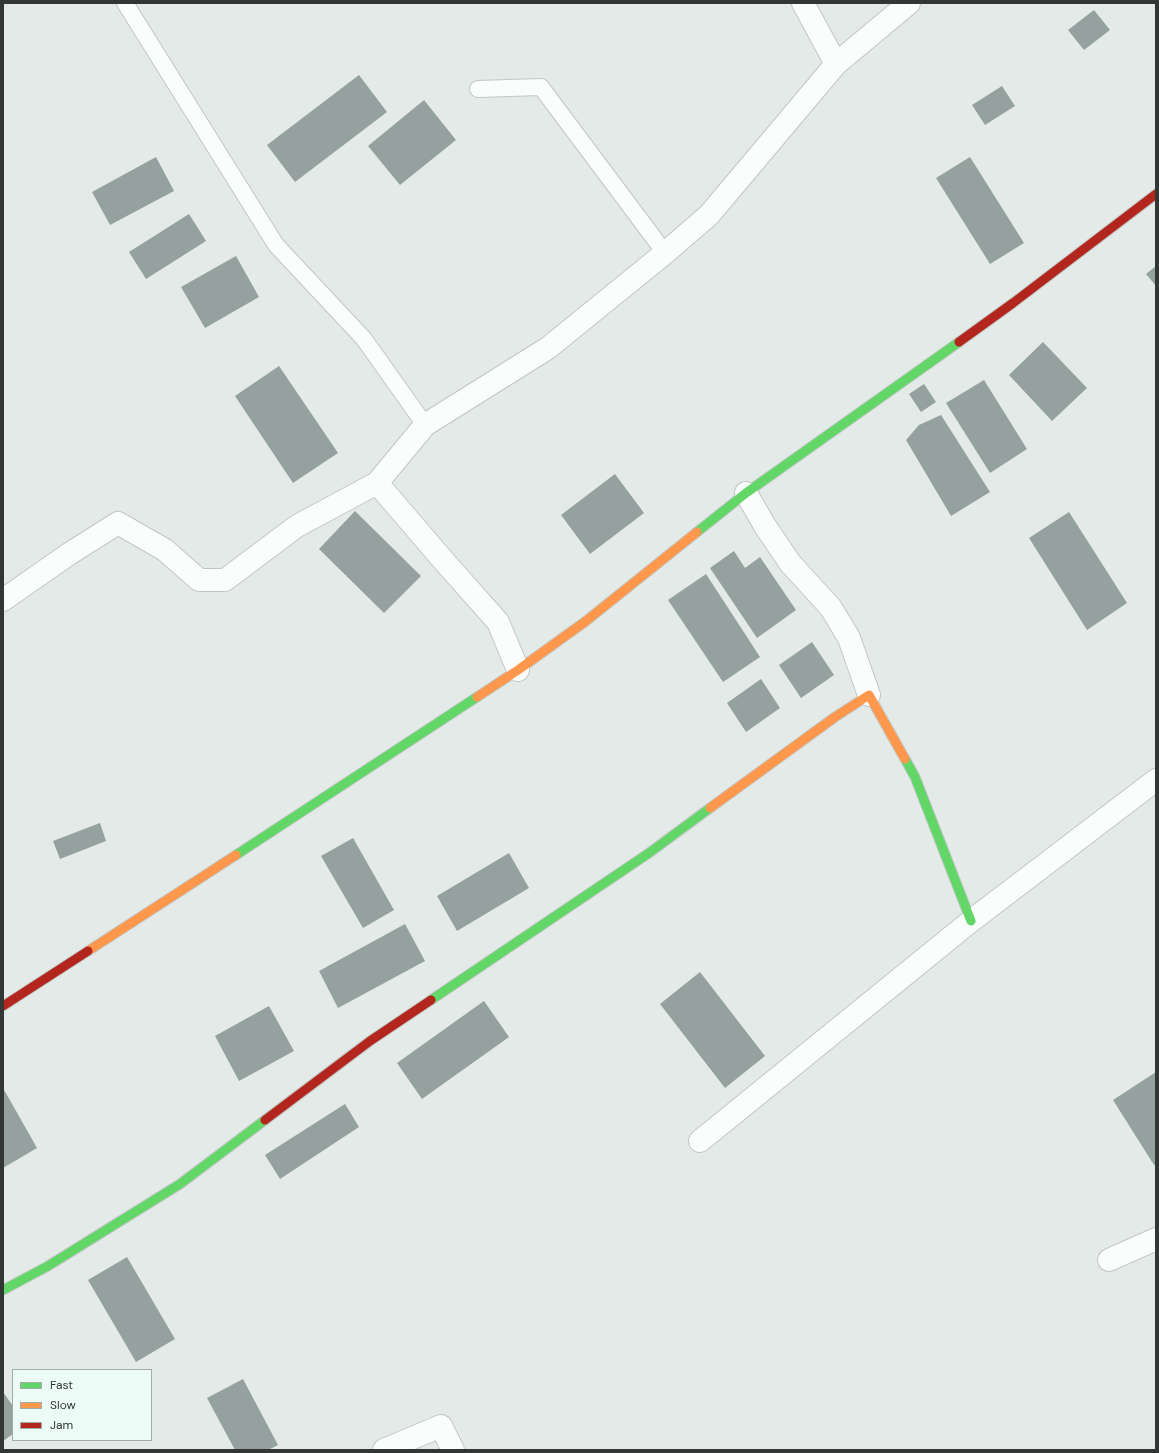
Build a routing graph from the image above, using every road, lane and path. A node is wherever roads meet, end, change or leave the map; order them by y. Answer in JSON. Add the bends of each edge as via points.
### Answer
{"nodes":[{"id":1,"x":125,"y":3,"type":"edge"},
{"id":2,"x":803,"y":3,"type":"edge"},
{"id":3,"x":909,"y":3,"type":"edge"},
{"id":4,"x":836,"y":64,"type":"junction"},
{"id":5,"x":478,"y":89,"type":"dead end"},
{"id":6,"x":1156,"y":194,"type":"edge"},
{"id":7,"x":665,"y":253,"type":"junction"},
{"id":8,"x":425,"y":425,"type":"junction"},
{"id":9,"x":377,"y":483,"type":"junction"},
{"id":10,"x":746,"y":493,"type":"junction"},
{"id":11,"x":3,"y":600,"type":"edge"},
{"id":12,"x":518,"y":670,"type":"junction"},
{"id":13,"x":869,"y":695,"type":"junction"},
{"id":14,"x":1156,"y":780,"type":"edge"},
{"id":15,"x":971,"y":921,"type":"junction"},
{"id":16,"x":3,"y":1006,"type":"edge"},
{"id":17,"x":700,"y":1141,"type":"dead end"},
{"id":18,"x":1156,"y":1239,"type":"edge"},
{"id":19,"x":1110,"y":1260,"type":"dead end"},
{"id":20,"x":3,"y":1290,"type":"edge"},
{"id":21,"x":384,"y":1450,"type":"edge"},
{"id":22,"x":453,"y":1450,"type":"edge"}],
"edges":[{"from":1,"to":8,"type":"lane","via":[[276,245],[364,339]]},
{"from":2,"to":4,"type":"street"},
{"from":3,"to":4,"type":"street"},
{"from":4,"to":7,"type":"street","via":[[709,215]]},
{"from":5,"to":7,"type":"lane","via":[[541,87]]},
{"from":6,"to":10,"type":"street","via":[[1013,303]]},
{"from":7,"to":8,"type":"street","via":[[548,348]]},
{"from":8,"to":9,"type":"street"},
{"from":9,"to":11,"type":"street","via":[[298,526],[226,580],[199,580],[165,550],[118,523]]},
{"from":9,"to":12,"type":"street","via":[[498,622]]},
{"from":10,"to":12,"type":"street","via":[[586,621]]},
{"from":10,"to":13,"type":"street","via":[[790,563],[832,608],[849,638]]},
{"from":12,"to":16,"type":"street"},
{"from":13,"to":15,"type":"street","via":[[915,777]]},
{"from":13,"to":20,"type":"street","via":[[649,853],[370,1041],[180,1184],[48,1266]]},
{"from":14,"to":15,"type":"street"},
{"from":15,"to":17,"type":"street"},
{"from":18,"to":19,"type":"street"},
{"from":21,"to":22,"type":"street","via":[[441,1426]]}]}
